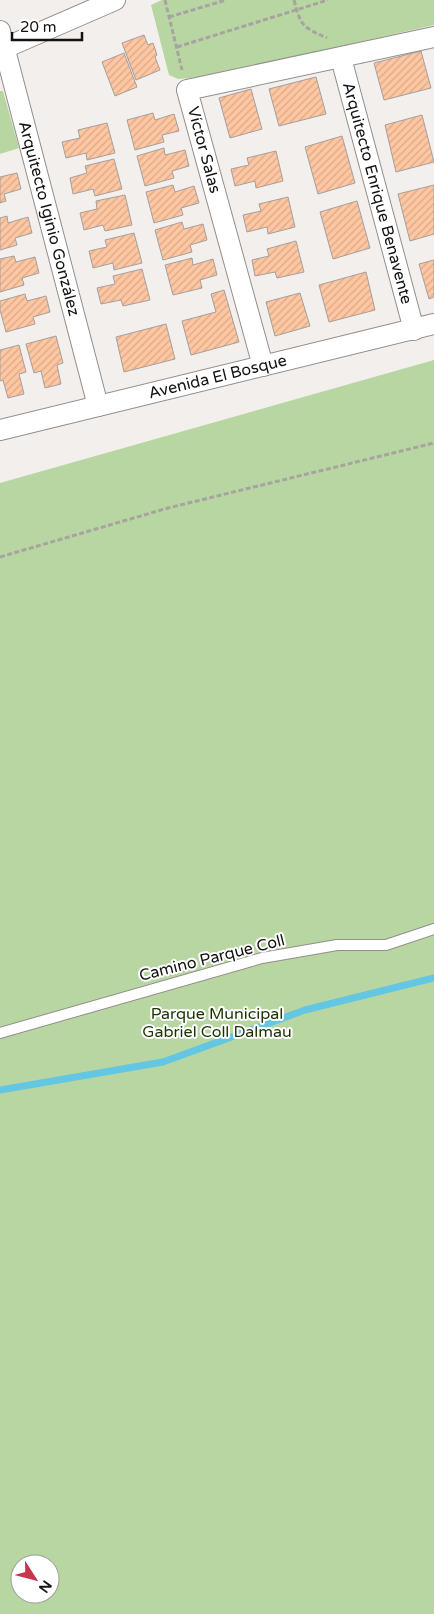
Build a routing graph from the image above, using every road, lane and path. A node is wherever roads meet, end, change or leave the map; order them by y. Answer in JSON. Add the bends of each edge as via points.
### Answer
{"nodes":[{"id":1,"x":116,"y":0,"type":"edge"},
{"id":2,"x":165,"y":0,"type":"edge"},
{"id":3,"x":226,"y":0,"type":"edge"},
{"id":4,"x":294,"y":0,"type":"edge"},
{"id":5,"x":328,"y":0,"type":"edge"},
{"id":6,"x":169,"y":17,"type":"junction"},
{"id":7,"x":434,"y":37,"type":"edge"},
{"id":8,"x":1,"y":43,"type":"edge"},
{"id":9,"x":176,"y":47,"type":"junction"},
{"id":10,"x":341,"y":58,"type":"junction"},
{"id":11,"x":187,"y":90,"type":"junction"},
{"id":12,"x":434,"y":324,"type":"edge"},
{"id":13,"x":414,"y":330,"type":"junction"},
{"id":14,"x":263,"y":366,"type":"junction"},
{"id":15,"x":98,"y":406,"type":"junction"},
{"id":16,"x":0,"y":430,"type":"edge"},
{"id":17,"x":434,"y":443,"type":"edge"},
{"id":18,"x":0,"y":557,"type":"edge"},
{"id":19,"x":434,"y":929,"type":"edge"},
{"id":20,"x":0,"y":1033,"type":"edge"}],
"edges":[{"from":1,"to":8,"type":"street"},
{"from":2,"to":6,"type":"path"},
{"from":3,"to":6,"type":"path"},
{"from":4,"to":10,"type":"path","via":[[300,21],[332,40]]},
{"from":5,"to":9,"type":"path"},
{"from":6,"to":9,"type":"path"},
{"from":7,"to":10,"type":"street","name":"Víctor Salas"},
{"from":8,"to":15,"type":"street","name":"Arquitecto Iginio González"},
{"from":9,"to":11,"type":"path"},
{"from":10,"to":11,"type":"street","name":"Víctor Salas"},
{"from":10,"to":13,"type":"street","name":"Arquitecto Enrique Benavente"},
{"from":11,"to":14,"type":"street","name":"Víctor Salas"},
{"from":12,"to":13,"type":"street","name":"Avenida El Bosque"},
{"from":13,"to":14,"type":"street","name":"Avenida El Bosque"},
{"from":14,"to":15,"type":"street","name":"Avenida El Bosque"},
{"from":15,"to":16,"type":"street","name":"Avenida El Bosque"},
{"from":17,"to":18,"type":"path","via":[[168,508]]},
{"from":19,"to":20,"type":"lane","name":"Camino Parque Coll","via":[[386,945],[337,945],[262,958]]}]}
